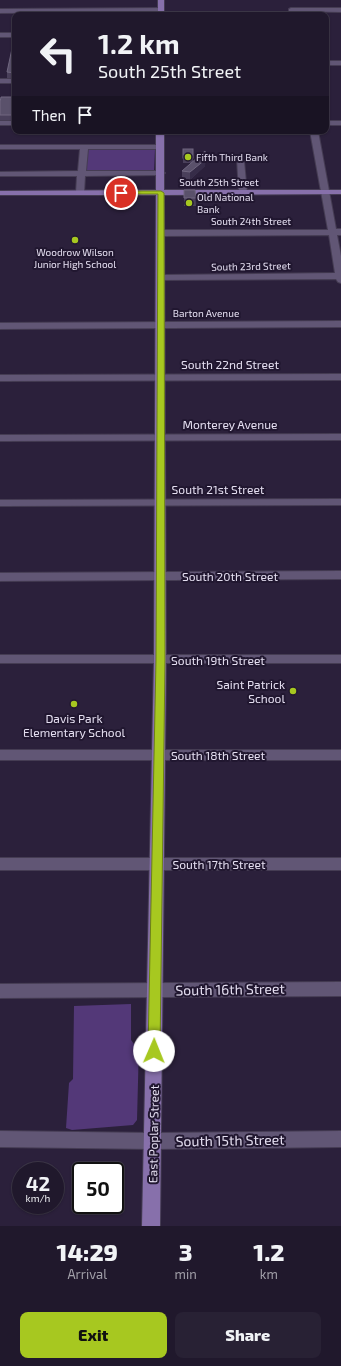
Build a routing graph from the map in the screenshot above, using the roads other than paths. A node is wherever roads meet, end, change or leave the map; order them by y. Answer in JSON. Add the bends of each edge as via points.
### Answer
{"nodes":[{"id":1,"x":161,"y":0,"type":"edge"},
{"id":2,"x":0,"y":10,"type":"edge"},
{"id":3,"x":291,"y":10,"type":"edge"},
{"id":4,"x":341,"y":10,"type":"edge"},
{"id":5,"x":107,"y":12,"type":"edge"},
{"id":6,"x":161,"y":12,"type":"edge"},
{"id":7,"x":0,"y":35,"type":"edge"},
{"id":8,"x":12,"y":35,"type":"edge"},
{"id":9,"x":329,"y":63,"type":"edge"},
{"id":10,"x":341,"y":63,"type":"edge"},
{"id":11,"x":0,"y":81,"type":"edge"},
{"id":12,"x":12,"y":81,"type":"edge"},
{"id":13,"x":12,"y":122,"type":"edge"},
{"id":14,"x":0,"y":123,"type":"edge"},
{"id":15,"x":329,"y":123,"type":"edge"},
{"id":16,"x":341,"y":123,"type":"edge"},
{"id":17,"x":160,"y":134,"type":"edge"},
{"id":18,"x":315,"y":134,"type":"edge"},
{"id":19,"x":0,"y":147,"type":"edge"},
{"id":20,"x":84,"y":147,"type":"junction"},
{"id":21,"x":160,"y":147,"type":"junction"},
{"id":22,"x":240,"y":161,"type":"dead end"},
{"id":23,"x":161,"y":173,"type":"junction"},
{"id":24,"x":0,"y":174,"type":"edge"},
{"id":25,"x":82,"y":174,"type":"junction"},
{"id":26,"x":325,"y":192,"type":"junction"},
{"id":27,"x":341,"y":192,"type":"edge"},
{"id":28,"x":0,"y":193,"type":"edge"},
{"id":29,"x":80,"y":193,"type":"junction"},
{"id":30,"x":161,"y":193,"type":"junction"},
{"id":31,"x":243,"y":193,"type":"junction"},
{"id":32,"x":337,"y":232,"type":"edge"},
{"id":33,"x":161,"y":233,"type":"junction"},
{"id":34,"x":341,"y":277,"type":"edge"},
{"id":35,"x":161,"y":278,"type":"junction"},
{"id":36,"x":341,"y":324,"type":"edge"},
{"id":37,"x":161,"y":325,"type":"junction"},
{"id":38,"x":0,"y":326,"type":"edge"},
{"id":39,"x":341,"y":377,"type":"edge"},
{"id":40,"x":0,"y":378,"type":"edge"},
{"id":41,"x":161,"y":378,"type":"junction"},
{"id":42,"x":161,"y":437,"type":"junction"},
{"id":43,"x":341,"y":437,"type":"edge"},
{"id":44,"x":0,"y":438,"type":"edge"},
{"id":45,"x":160,"y":502,"type":"junction"},
{"id":46,"x":341,"y":502,"type":"edge"},
{"id":47,"x":0,"y":503,"type":"edge"},
{"id":48,"x":341,"y":575,"type":"edge"},
{"id":49,"x":160,"y":576,"type":"junction"},
{"id":50,"x":0,"y":577,"type":"edge"},
{"id":51,"x":0,"y":659,"type":"edge"},
{"id":52,"x":341,"y":659,"type":"edge"},
{"id":53,"x":160,"y":660,"type":"junction"},
{"id":54,"x":0,"y":755,"type":"edge"},
{"id":55,"x":159,"y":755,"type":"junction"},
{"id":56,"x":341,"y":755,"type":"edge"},
{"id":57,"x":0,"y":864,"type":"edge"},
{"id":58,"x":157,"y":864,"type":"junction"},
{"id":59,"x":341,"y":864,"type":"edge"},
{"id":60,"x":341,"y":989,"type":"edge"},
{"id":61,"x":156,"y":990,"type":"junction"},
{"id":62,"x":0,"y":991,"type":"edge"},
{"id":63,"x":0,"y":1139,"type":"edge"},
{"id":64,"x":341,"y":1139,"type":"edge"},
{"id":65,"x":152,"y":1141,"type":"junction"},
{"id":66,"x":151,"y":1226,"type":"edge"}],
"edges":[{"from":1,"to":6,"type":"main road"},
{"from":2,"to":5,"type":"street"},
{"from":3,"to":4,"type":"street"},
{"from":7,"to":8,"type":"street"},
{"from":9,"to":10,"type":"street"},
{"from":11,"to":12,"type":"street"},
{"from":13,"to":14,"type":"street"},
{"from":15,"to":16,"type":"street"},
{"from":17,"to":21,"type":"main road","name":"East Poplar Street"},
{"from":18,"to":26,"type":"street"},
{"from":19,"to":20,"type":"street"},
{"from":20,"to":21,"type":"street"},
{"from":20,"to":25,"type":"street"},
{"from":21,"to":23,"type":"main road","name":"East Poplar Street"},
{"from":22,"to":31,"type":"street"},
{"from":23,"to":25,"type":"street"},
{"from":23,"to":30,"type":"main road","name":"East Poplar Street"},
{"from":24,"to":25,"type":"street"},
{"from":25,"to":29,"type":"street"},
{"from":26,"to":27,"type":"main road","name":"South 25th Street"},
{"from":26,"to":31,"type":"main road","name":"South 25th Street"},
{"from":26,"to":32,"type":"street"},
{"from":28,"to":29,"type":"main road","name":"South 25th Street"},
{"from":29,"to":30,"type":"main road","name":"South 25th Street"},
{"from":30,"to":31,"type":"main road","name":"South 25th Street"},
{"from":30,"to":33,"type":"main road","name":"East Poplar Street"},
{"from":32,"to":33,"type":"street","name":"South 24th Street"},
{"from":32,"to":34,"type":"street"},
{"from":33,"to":35,"type":"main road","name":"East Poplar Street"},
{"from":34,"to":35,"type":"street","name":"South 23rd Street"},
{"from":35,"to":37,"type":"main road","name":"East Poplar Street"},
{"from":36,"to":37,"type":"street","name":"Barton Avenue"},
{"from":37,"to":38,"type":"street","name":"Barton Avenue"},
{"from":37,"to":41,"type":"main road","name":"East Poplar Street"},
{"from":39,"to":41,"type":"street","name":"South 22nd Street"},
{"from":40,"to":41,"type":"street","name":"South 22nd Street"},
{"from":41,"to":42,"type":"main road","name":"East Poplar Street"},
{"from":42,"to":43,"type":"street","name":"Monterey Avenue"},
{"from":42,"to":44,"type":"street","name":"Monterey Avenue"},
{"from":42,"to":45,"type":"main road","name":"East Poplar Street"},
{"from":45,"to":46,"type":"street","name":"South 21st Street"},
{"from":45,"to":47,"type":"street","name":"South 21st Street"},
{"from":45,"to":49,"type":"main road","name":"East Poplar Street"},
{"from":48,"to":49,"type":"street","name":"South 20th Street"},
{"from":49,"to":50,"type":"street","name":"South 20th Street"},
{"from":49,"to":53,"type":"main road","name":"East Poplar Street"},
{"from":51,"to":53,"type":"street","name":"South 19th Street"},
{"from":52,"to":53,"type":"street","name":"South 19th Street"},
{"from":53,"to":55,"type":"main road","name":"East Poplar Street"},
{"from":54,"to":55,"type":"street","name":"South 18th Street"},
{"from":55,"to":56,"type":"street","name":"South 18th Street"},
{"from":55,"to":58,"type":"main road","name":"East Poplar Street"},
{"from":57,"to":58,"type":"street","name":"South 17th Street"},
{"from":58,"to":59,"type":"street","name":"South 17th Street"},
{"from":58,"to":61,"type":"main road","name":"East Poplar Street"},
{"from":60,"to":61,"type":"street","name":"South 16th Street"},
{"from":61,"to":62,"type":"street","name":"South 16th Street"},
{"from":61,"to":65,"type":"main road","name":"East Poplar Street"},
{"from":63,"to":65,"type":"street","name":"South 15th Street"},
{"from":64,"to":65,"type":"street","name":"South 15th Street"},
{"from":65,"to":66,"type":"main road","name":"East Poplar Street"}]}
